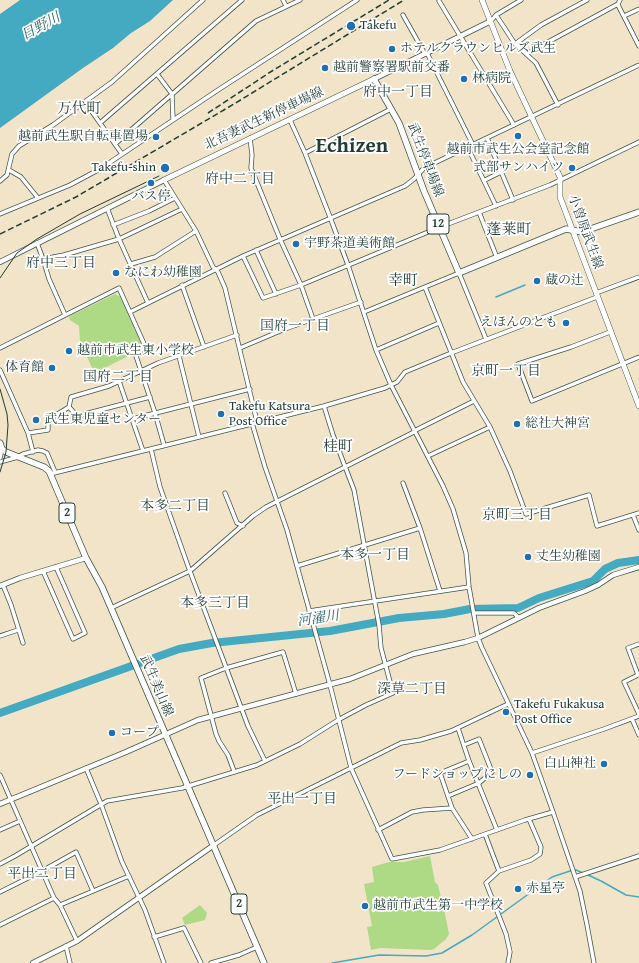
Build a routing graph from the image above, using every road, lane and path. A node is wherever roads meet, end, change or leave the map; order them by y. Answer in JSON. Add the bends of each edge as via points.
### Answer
{"nodes":[{"id":1,"x":203,"y":0,"type":"edge"},
{"id":2,"x":242,"y":0,"type":"edge"},
{"id":3,"x":283,"y":0,"type":"edge"},
{"id":4,"x":300,"y":0,"type":"edge"},
{"id":5,"x":357,"y":0,"type":"edge"},
{"id":6,"x":482,"y":0,"type":"edge"},
{"id":7,"x":521,"y":0,"type":"edge"},
{"id":8,"x":586,"y":0,"type":"edge"},
{"id":9,"x":439,"y":1,"type":"edge"},
{"id":10,"x":619,"y":2,"type":"edge"},
{"id":11,"x":286,"y":6,"type":"junction"},
{"id":12,"x":639,"y":9,"type":"edge"},
{"id":13,"x":496,"y":14,"type":"junction"},
{"id":14,"x":403,"y":15,"type":"dead end"},
{"id":15,"x":624,"y":16,"type":"junction"},
{"id":16,"x":491,"y":21,"type":"junction"},
{"id":17,"x":460,"y":37,"type":"junction"},
{"id":18,"x":515,"y":44,"type":"junction"},
{"id":19,"x":639,"y":46,"type":"edge"},
{"id":20,"x":426,"y":53,"type":"junction"},
{"id":21,"x":526,"y":54,"type":"junction"},
{"id":22,"x":639,"y":65,"type":"edge"},
{"id":23,"x":157,"y":74,"type":"junction"},
{"id":24,"x":374,"y":79,"type":"junction"},
{"id":25,"x":172,"y":94,"type":"junction"},
{"id":26,"x":558,"y":105,"type":"junction"},
{"id":27,"x":90,"y":109,"type":"dead end"},
{"id":28,"x":392,"y":109,"type":"junction"},
{"id":29,"x":532,"y":117,"type":"junction"},
{"id":30,"x":174,"y":119,"type":"junction"},
{"id":31,"x":290,"y":120,"type":"junction"},
{"id":32,"x":100,"y":123,"type":"junction"},
{"id":33,"x":514,"y":125,"type":"junction"},
{"id":34,"x":250,"y":138,"type":"junction"},
{"id":35,"x":487,"y":138,"type":"junction"},
{"id":36,"x":639,"y":142,"type":"edge"},
{"id":37,"x":116,"y":144,"type":"junction"},
{"id":38,"x":473,"y":145,"type":"junction"},
{"id":39,"x":468,"y":148,"type":"junction"},
{"id":40,"x":305,"y":153,"type":"junction"},
{"id":41,"x":122,"y":154,"type":"junction"},
{"id":42,"x":9,"y":170,"type":"junction"},
{"id":43,"x":501,"y":172,"type":"junction"},
{"id":44,"x":418,"y":174,"type":"junction"},
{"id":45,"x":164,"y":180,"type":"junction"},
{"id":46,"x":485,"y":180,"type":"junction"},
{"id":47,"x":560,"y":180,"type":"junction"},
{"id":48,"x":0,"y":181,"type":"edge"},
{"id":49,"x":38,"y":198,"type":"junction"},
{"id":50,"x":175,"y":198,"type":"junction"},
{"id":51,"x":512,"y":200,"type":"junction"},
{"id":52,"x":496,"y":206,"type":"junction"},
{"id":53,"x":107,"y":208,"type":"junction"},
{"id":54,"x":182,"y":209,"type":"junction"},
{"id":55,"x":0,"y":210,"type":"edge"},
{"id":56,"x":6,"y":211,"type":"junction"},
{"id":57,"x":479,"y":212,"type":"junction"},
{"id":58,"x":639,"y":212,"type":"edge"},
{"id":59,"x":0,"y":214,"type":"edge"},
{"id":60,"x":330,"y":218,"type":"junction"},
{"id":61,"x":113,"y":225,"type":"junction"},
{"id":62,"x":440,"y":227,"type":"junction"},
{"id":63,"x":573,"y":230,"type":"junction"},
{"id":64,"x":196,"y":231,"type":"junction"},
{"id":65,"x":119,"y":239,"type":"junction"},
{"id":66,"x":280,"y":239,"type":"junction"},
{"id":67,"x":37,"y":243,"type":"junction"},
{"id":68,"x":256,"y":250,"type":"junction"},
{"id":69,"x":243,"y":256,"type":"junction"},
{"id":70,"x":497,"y":258,"type":"junction"},
{"id":71,"x":43,"y":259,"type":"junction"},
{"id":72,"x":0,"y":262,"type":"edge"},
{"id":73,"x":131,"y":264,"type":"junction"},
{"id":74,"x":348,"y":265,"type":"junction"},
{"id":75,"x":214,"y":269,"type":"junction"},
{"id":76,"x":459,"y":273,"type":"junction"},
{"id":77,"x":639,"y":277,"type":"edge"},
{"id":78,"x":301,"y":285,"type":"junction"},
{"id":79,"x":182,"y":286,"type":"junction"},
{"id":80,"x":425,"y":287,"type":"junction"},
{"id":81,"x":276,"y":294,"type":"junction"},
{"id":82,"x":596,"y":295,"type":"junction"},
{"id":83,"x":361,"y":302,"type":"junction"},
{"id":84,"x":148,"y":303,"type":"junction"},
{"id":85,"x":130,"y":312,"type":"junction"},
{"id":86,"x":364,"y":312,"type":"junction"},
{"id":87,"x":65,"y":315,"type":"junction"},
{"id":88,"x":313,"y":319,"type":"junction"},
{"id":89,"x":439,"y":323,"type":"junction"},
{"id":90,"x":610,"y":332,"type":"junction"},
{"id":91,"x":237,"y":335,"type":"junction"},
{"id":92,"x":486,"y":339,"type":"junction"},
{"id":93,"x":0,"y":348,"type":"edge"},
{"id":94,"x":204,"y":348,"type":"junction"},
{"id":95,"x":240,"y":348,"type":"junction"},
{"id":96,"x":376,"y":350,"type":"junction"},
{"id":97,"x":451,"y":353,"type":"junction"},
{"id":98,"x":179,"y":356,"type":"junction"},
{"id":99,"x":639,"y":357,"type":"edge"},
{"id":100,"x":623,"y":364,"type":"junction"},
{"id":101,"x":0,"y":370,"type":"edge"},
{"id":102,"x":142,"y":370,"type":"junction"},
{"id":103,"x":119,"y":381,"type":"junction"},
{"id":104,"x":391,"y":385,"type":"junction"},
{"id":105,"x":250,"y":389,"type":"junction"},
{"id":106,"x":150,"y":397,"type":"junction"},
{"id":107,"x":474,"y":401,"type":"junction"},
{"id":108,"x":127,"y":404,"type":"junction"},
{"id":109,"x":191,"y":404,"type":"junction"},
{"id":110,"x":324,"y":406,"type":"junction"},
{"id":111,"x":639,"y":406,"type":"edge"},
{"id":112,"x":69,"y":407,"type":"junction"},
{"id":113,"x":155,"y":413,"type":"junction"},
{"id":114,"x":132,"y":419,"type":"junction"},
{"id":115,"x":257,"y":422,"type":"junction"},
{"id":116,"x":252,"y":423,"type":"junction"},
{"id":117,"x":490,"y":427,"type":"junction"},
{"id":118,"x":414,"y":431,"type":"junction"},
{"id":119,"x":28,"y":433,"type":"junction"},
{"id":120,"x":199,"y":437,"type":"junction"},
{"id":121,"x":164,"y":445,"type":"junction"},
{"id":122,"x":1,"y":446,"type":"edge"},
{"id":123,"x":151,"y":449,"type":"junction"},
{"id":124,"x":143,"y":451,"type":"junction"},
{"id":125,"x":33,"y":452,"type":"junction"},
{"id":126,"x":428,"y":456,"type":"junction"},
{"id":127,"x":18,"y":457,"type":"junction"},
{"id":128,"x":0,"y":458,"type":"edge"},
{"id":129,"x":0,"y":462,"type":"edge"},
{"id":130,"x":345,"y":467,"type":"junction"},
{"id":131,"x":52,"y":473,"type":"junction"},
{"id":132,"x":403,"y":483,"type":"dead end"},
{"id":133,"x":224,"y":492,"type":"dead end"},
{"id":134,"x":276,"y":501,"type":"junction"},
{"id":135,"x":639,"y":513,"type":"edge"},
{"id":136,"x":633,"y":515,"type":"junction"},
{"id":137,"x":242,"y":526,"type":"junction"},
{"id":138,"x":420,"y":528,"type":"junction"},
{"id":139,"x":639,"y":530,"type":"edge"},
{"id":140,"x":364,"y":545,"type":"junction"},
{"id":141,"x":86,"y":558,"type":"junction"},
{"id":142,"x":297,"y":566,"type":"junction"},
{"id":143,"x":56,"y":567,"type":"junction"},
{"id":144,"x":639,"y":567,"type":"edge"},
{"id":145,"x":43,"y":571,"type":"junction"},
{"id":146,"x":190,"y":571,"type":"junction"},
{"id":147,"x":1,"y":585,"type":"edge"},
{"id":148,"x":469,"y":587,"type":"junction"},
{"id":149,"x":440,"y":591,"type":"junction"},
{"id":150,"x":374,"y":601,"type":"junction"},
{"id":151,"x":111,"y":608,"type":"junction"},
{"id":152,"x":309,"y":610,"type":"junction"},
{"id":153,"x":474,"y":613,"type":"junction"},
{"id":154,"x":519,"y":618,"type":"junction"},
{"id":155,"x":18,"y":630,"type":"junction"},
{"id":156,"x":0,"y":636,"type":"edge"},
{"id":157,"x":478,"y":638,"type":"junction"},
{"id":158,"x":23,"y":643,"type":"dead end"},
{"id":159,"x":639,"y":644,"type":"edge"},
{"id":160,"x":385,"y":665,"type":"junction"},
{"id":161,"x":226,"y":668,"type":"junction"},
{"id":162,"x":330,"y":685,"type":"junction"},
{"id":163,"x":296,"y":694,"type":"junction"},
{"id":164,"x":508,"y":704,"type":"junction"},
{"id":165,"x":242,"y":708,"type":"junction"},
{"id":166,"x":639,"y":715,"type":"edge"},
{"id":167,"x":211,"y":717,"type":"junction"},
{"id":168,"x":632,"y":719,"type":"junction"},
{"id":169,"x":338,"y":720,"type":"junction"},
{"id":170,"x":458,"y":728,"type":"junction"},
{"id":171,"x":639,"y":734,"type":"edge"},
{"id":172,"x":165,"y":735,"type":"junction"},
{"id":173,"x":464,"y":745,"type":"junction"},
{"id":174,"x":532,"y":753,"type":"junction"},
{"id":175,"x":265,"y":761,"type":"junction"},
{"id":176,"x":469,"y":761,"type":"junction"},
{"id":177,"x":86,"y":768,"type":"junction"},
{"id":178,"x":351,"y":768,"type":"junction"},
{"id":179,"x":234,"y":771,"type":"junction"},
{"id":180,"x":0,"y":774,"type":"edge"},
{"id":181,"x":479,"y":783,"type":"junction"},
{"id":182,"x":188,"y":786,"type":"junction"},
{"id":183,"x":448,"y":796,"type":"junction"},
{"id":184,"x":11,"y":800,"type":"junction"},
{"id":185,"x":0,"y":804,"type":"edge"},
{"id":186,"x":101,"y":804,"type":"junction"},
{"id":187,"x":452,"y":808,"type":"junction"},
{"id":188,"x":553,"y":812,"type":"junction"},
{"id":189,"x":529,"y":819,"type":"junction"},
{"id":190,"x":20,"y":821,"type":"junction"},
{"id":191,"x":0,"y":830,"type":"edge"},
{"id":192,"x":378,"y":830,"type":"junction"},
{"id":193,"x":497,"y":830,"type":"junction"},
{"id":194,"x":485,"y":834,"type":"junction"},
{"id":195,"x":472,"y":839,"type":"junction"},
{"id":196,"x":214,"y":845,"type":"junction"},
{"id":197,"x":31,"y":847,"type":"junction"},
{"id":198,"x":639,"y":856,"type":"edge"},
{"id":199,"x":0,"y":864,"type":"edge"},
{"id":200,"x":42,"y":871,"type":"junction"},
{"id":201,"x":499,"y":871,"type":"junction"},
{"id":202,"x":129,"y":876,"type":"junction"},
{"id":203,"x":575,"y":877,"type":"junction"},
{"id":204,"x":93,"y":891,"type":"junction"},
{"id":205,"x":0,"y":892,"type":"edge"},
{"id":206,"x":139,"y":897,"type":"junction"},
{"id":207,"x":54,"y":898,"type":"junction"},
{"id":208,"x":60,"y":905,"type":"junction"},
{"id":209,"x":0,"y":925,"type":"edge"},
{"id":210,"x":154,"y":937,"type":"junction"},
{"id":211,"x":77,"y":940,"type":"junction"},
{"id":212,"x":66,"y":946,"type":"junction"},
{"id":213,"x":257,"y":947,"type":"junction"},
{"id":214,"x":33,"y":963,"type":"edge"},
{"id":215,"x":70,"y":963,"type":"edge"},
{"id":216,"x":164,"y":963,"type":"edge"},
{"id":217,"x":201,"y":963,"type":"edge"},
{"id":218,"x":211,"y":963,"type":"edge"},
{"id":219,"x":264,"y":963,"type":"edge"},
{"id":220,"x":508,"y":963,"type":"edge"},
{"id":221,"x":594,"y":963,"type":"edge"}],
"edges":[{"from":1,"to":42,"type":"street","via":[[112,82],[19,146],[12,154]]},
{"from":2,"to":23,"type":"street"},
{"from":3,"to":11,"type":"street"},
{"from":4,"to":11,"type":"street"},
{"from":5,"to":30,"type":"street"},
{"from":6,"to":16,"type":"main road","name":"小曽原武生線"},
{"from":7,"to":13,"type":"street"},
{"from":8,"to":18,"type":"street"},
{"from":9,"to":17,"type":"street"},
{"from":10,"to":15,"type":"street"},
{"from":10,"to":21,"type":"street"},
{"from":11,"to":25,"type":"street","via":[[256,21]]},
{"from":12,"to":15,"type":"street"},
{"from":13,"to":16,"type":"street"},
{"from":13,"to":18,"type":"street"},
{"from":14,"to":20,"type":"street"},
{"from":15,"to":19,"type":"street"},
{"from":16,"to":17,"type":"street"},
{"from":16,"to":29,"type":"main road","name":"小曽原武生線","via":[[510,71]]},
{"from":17,"to":20,"type":"street"},
{"from":17,"to":33,"type":"street"},
{"from":18,"to":21,"type":"street"},
{"from":20,"to":24,"type":"street"},
{"from":20,"to":38,"type":"street"},
{"from":21,"to":26,"type":"street","via":[[536,63]]},
{"from":22,"to":26,"type":"street"},
{"from":23,"to":25,"type":"street"},
{"from":23,"to":32,"type":"street"},
{"from":24,"to":28,"type":"main road","name":"武生停車場線","number":"12"},
{"from":24,"to":31,"type":"main road","name":"北吾妻武生新停車場線"},
{"from":25,"to":30,"type":"street"},
{"from":25,"to":37,"type":"street"},
{"from":26,"to":29,"type":"street"},
{"from":27,"to":32,"type":"street"},
{"from":28,"to":40,"type":"street"},
{"from":28,"to":44,"type":"main road","name":"武生停車場線","number":"12"},
{"from":29,"to":33,"type":"street"},
{"from":29,"to":47,"type":"main road","name":"小曽原武生線"},
{"from":30,"to":41,"type":"street"},
{"from":31,"to":34,"type":"main road","name":"北吾妻武生新停車場線"},
{"from":31,"to":40,"type":"street"},
{"from":32,"to":37,"type":"street"},
{"from":33,"to":35,"type":"street"},
{"from":34,"to":45,"type":"main road","name":"北吾妻武生新停車場線"},
{"from":34,"to":66,"type":"street","via":[[251,168]]},
{"from":35,"to":38,"type":"street"},
{"from":35,"to":43,"type":"street"},
{"from":36,"to":47,"type":"street"},
{"from":37,"to":41,"type":"street"},
{"from":38,"to":39,"type":"street"},
{"from":39,"to":44,"type":"street","via":[[424,168]]},
{"from":39,"to":46,"type":"street"},
{"from":40,"to":60,"type":"street"},
{"from":41,"to":49,"type":"street","via":[[91,175]]},
{"from":42,"to":48,"type":"street"},
{"from":42,"to":49,"type":"street","via":[[21,177]]},
{"from":43,"to":46,"type":"street"},
{"from":43,"to":51,"type":"street"},
{"from":44,"to":60,"type":"street","via":[[405,186]]},
{"from":44,"to":62,"type":"main road","name":"武生停車場線","number":"12"},
{"from":45,"to":50,"type":"street"},
{"from":45,"to":53,"type":"street"},
{"from":46,"to":52,"type":"street"},
{"from":47,"to":51,"type":"street"},
{"from":47,"to":63,"type":"main road","name":"小曽原武生線","via":[[559,194]]},
{"from":49,"to":56,"type":"street"},
{"from":50,"to":54,"type":"street"},
{"from":50,"to":61,"type":"street"},
{"from":51,"to":52,"type":"street"},
{"from":52,"to":57,"type":"street"},
{"from":53,"to":61,"type":"street"},
{"from":53,"to":67,"type":"street"},
{"from":54,"to":64,"type":"street"},
{"from":54,"to":65,"type":"street"},
{"from":55,"to":56,"type":"street"},
{"from":56,"to":59,"type":"street"},
{"from":57,"to":62,"type":"street"},
{"from":57,"to":70,"type":"street"},
{"from":58,"to":63,"type":"main road","via":[[582,232]]},
{"from":60,"to":66,"type":"street"},
{"from":60,"to":74,"type":"street"},
{"from":61,"to":65,"type":"street"},
{"from":62,"to":74,"type":"street"},
{"from":62,"to":76,"type":"main road","name":"武生停車場線","number":"12"},
{"from":63,"to":70,"type":"main road","via":[[566,229]]},
{"from":63,"to":82,"type":"main road","name":"小曽原武生線"},
{"from":64,"to":73,"type":"street","via":[[155,257]]},
{"from":64,"to":75,"type":"street"},
{"from":65,"to":71,"type":"street"},
{"from":65,"to":73,"type":"street"},
{"from":66,"to":68,"type":"street"},
{"from":66,"to":78,"type":"street"},
{"from":67,"to":71,"type":"street"},
{"from":67,"to":72,"type":"street"},
{"from":68,"to":69,"type":"street"},
{"from":68,"to":81,"type":"street"},
{"from":69,"to":75,"type":"street"},
{"from":69,"to":81,"type":"street","via":[[263,298]]},
{"from":70,"to":76,"type":"main road"},
{"from":71,"to":87,"type":"street","via":[[48,279]]},
{"from":73,"to":84,"type":"street"},
{"from":74,"to":78,"type":"street"},
{"from":74,"to":83,"type":"street"},
{"from":75,"to":79,"type":"street"},
{"from":75,"to":91,"type":"street","via":[[225,288]]},
{"from":76,"to":80,"type":"street"},
{"from":76,"to":92,"type":"street"},
{"from":77,"to":82,"type":"street"},
{"from":78,"to":81,"type":"street"},
{"from":78,"to":88,"type":"street"},
{"from":79,"to":84,"type":"street"},
{"from":79,"to":94,"type":"street"},
{"from":80,"to":86,"type":"street"},
{"from":80,"to":89,"type":"street"},
{"from":82,"to":90,"type":"main road","name":"小曽原武生線"},
{"from":82,"to":92,"type":"street"},
{"from":83,"to":86,"type":"street"},
{"from":83,"to":88,"type":"street"},
{"from":84,"to":85,"type":"street"},
{"from":85,"to":87,"type":"street","via":[[119,288]]},
{"from":85,"to":102,"type":"street","via":[[145,346],[136,356]]},
{"from":86,"to":96,"type":"street"},
{"from":87,"to":93,"type":"street"},
{"from":88,"to":95,"type":"street"},
{"from":89,"to":96,"type":"street"},
{"from":89,"to":97,"type":"street"},
{"from":90,"to":100,"type":"main road","name":"小曽原武生線"},
{"from":90,"to":100,"type":"street","via":[[518,364],[532,401]]},
{"from":91,"to":94,"type":"street"},
{"from":91,"to":95,"type":"street"},
{"from":92,"to":97,"type":"street"},
{"from":94,"to":98,"type":"street"},
{"from":95,"to":105,"type":"street"},
{"from":96,"to":104,"type":"street"},
{"from":97,"to":104,"type":"street","via":[[405,372]]},
{"from":97,"to":107,"type":"street"},
{"from":98,"to":102,"type":"street"},
{"from":98,"to":109,"type":"street"},
{"from":99,"to":100,"type":"street"},
{"from":100,"to":111,"type":"main road","name":"小曽原武生線"},
{"from":101,"to":119,"type":"street"},
{"from":102,"to":103,"type":"street"},
{"from":102,"to":106,"type":"street"},
{"from":103,"to":108,"type":"street"},
{"from":103,"to":112,"type":"street","via":[[72,397]]},
{"from":104,"to":110,"type":"street"},
{"from":104,"to":118,"type":"street"},
{"from":105,"to":109,"type":"street"},
{"from":105,"to":115,"type":"street"},
{"from":106,"to":108,"type":"street"},
{"from":106,"to":113,"type":"street"},
{"from":107,"to":117,"type":"street"},
{"from":107,"to":118,"type":"street"},
{"from":108,"to":112,"type":"street","via":[[77,416]]},
{"from":108,"to":114,"type":"street"},
{"from":109,"to":113,"type":"street"},
{"from":109,"to":120,"type":"street"},
{"from":110,"to":115,"type":"street"},
{"from":110,"to":130,"type":"street"},
{"from":112,"to":119,"type":"street","via":[[48,420],[48,430]]},
{"from":113,"to":114,"type":"street"},
{"from":113,"to":121,"type":"street"},
{"from":114,"to":124,"type":"street"},
{"from":115,"to":116,"type":"street"},
{"from":116,"to":120,"type":"street"},
{"from":116,"to":134,"type":"street"},
{"from":117,"to":126,"type":"street"},
{"from":117,"to":136,"type":"street","via":[[526,514],[589,495],[597,526]]},
{"from":118,"to":126,"type":"street"},
{"from":118,"to":130,"type":"street"},
{"from":119,"to":125,"type":"street"},
{"from":120,"to":121,"type":"street"},
{"from":121,"to":123,"type":"street"},
{"from":122,"to":127,"type":"main road"},
{"from":122,"to":128,"type":"street"},
{"from":123,"to":124,"type":"street"},
{"from":123,"to":146,"type":"street","via":[[160,487]]},
{"from":124,"to":131,"type":"street"},
{"from":125,"to":127,"type":"street"},
{"from":125,"to":131,"type":"street","via":[[47,453]]},
{"from":126,"to":148,"type":"street","via":[[458,523],[466,553]]},
{"from":127,"to":129,"type":"street"},
{"from":127,"to":131,"type":"main road","via":[[44,467]]},
{"from":130,"to":134,"type":"street"},
{"from":130,"to":140,"type":"street","via":[[354,490]]},
{"from":131,"to":141,"type":"main road","name":"武生美山線","number":"2"},
{"from":132,"to":138,"type":"street"},
{"from":133,"to":137,"type":"street","via":[[237,523]]},
{"from":134,"to":137,"type":"street"},
{"from":134,"to":142,"type":"street"},
{"from":135,"to":136,"type":"street"},
{"from":136,"to":139,"type":"street"},
{"from":137,"to":146,"type":"street"},
{"from":138,"to":140,"type":"street"},
{"from":138,"to":149,"type":"street"},
{"from":140,"to":142,"type":"street"},
{"from":140,"to":150,"type":"street"},
{"from":141,"to":143,"type":"street"},
{"from":141,"to":151,"type":"main road","name":"武生美山線","number":"2"},
{"from":142,"to":152,"type":"street"},
{"from":143,"to":145,"type":"street"},
{"from":143,"to":145,"type":"street","via":[[85,633],[73,639]]},
{"from":144,"to":154,"type":"street","via":[[613,575],[584,592]]},
{"from":145,"to":147,"type":"street"},
{"from":146,"to":151,"type":"street"},
{"from":146,"to":161,"type":"street"},
{"from":147,"to":155,"type":"street","via":[[11,605]]},
{"from":148,"to":149,"type":"street"},
{"from":148,"to":153,"type":"street"},
{"from":149,"to":150,"type":"street"},
{"from":150,"to":152,"type":"street"},
{"from":150,"to":160,"type":"street"},
{"from":151,"to":172,"type":"main road","name":"武生美山線","number":"2"},
{"from":152,"to":162,"type":"street"},
{"from":153,"to":154,"type":"street","via":[[514,613]]},
{"from":153,"to":157,"type":"street"},
{"from":154,"to":157,"type":"street"},
{"from":155,"to":156,"type":"street"},
{"from":155,"to":158,"type":"street"},
{"from":157,"to":160,"type":"street","via":[[413,654]]},
{"from":157,"to":164,"type":"street"},
{"from":159,"to":166,"type":"street","via":[[628,648],[638,676],[624,682]]},
{"from":160,"to":162,"type":"street"},
{"from":160,"to":169,"type":"street","via":[[393,693]]},
{"from":161,"to":163,"type":"street","via":[[283,652]]},
{"from":161,"to":165,"type":"street"},
{"from":161,"to":167,"type":"street","via":[[201,678]]},
{"from":162,"to":163,"type":"street"},
{"from":162,"to":169,"type":"street"},
{"from":163,"to":165,"type":"street"},
{"from":164,"to":170,"type":"street"},
{"from":164,"to":174,"type":"street"},
{"from":165,"to":167,"type":"street"},
{"from":165,"to":175,"type":"street"},
{"from":166,"to":168,"type":"street"},
{"from":167,"to":172,"type":"street"},
{"from":167,"to":179,"type":"street","via":[[219,741],[228,754]]},
{"from":168,"to":171,"type":"street"},
{"from":168,"to":174,"type":"street"},
{"from":169,"to":175,"type":"street","via":[[300,744]]},
{"from":169,"to":178,"type":"street"},
{"from":170,"to":173,"type":"street"},
{"from":170,"to":178,"type":"street","via":[[401,743]]},
{"from":172,"to":177,"type":"street"},
{"from":172,"to":182,"type":"main road","name":"武生美山線","number":"2"},
{"from":173,"to":176,"type":"street"},
{"from":173,"to":181,"type":"street","via":[[479,739],[482,746],[492,772]]},
{"from":174,"to":188,"type":"street"},
{"from":175,"to":179,"type":"street"},
{"from":176,"to":181,"type":"street"},
{"from":176,"to":183,"type":"street","via":[[440,773]]},
{"from":177,"to":184,"type":"street"},
{"from":177,"to":186,"type":"street"},
{"from":178,"to":192,"type":"street"},
{"from":178,"to":196,"type":"street","via":[[257,815]]},
{"from":179,"to":182,"type":"street"},
{"from":180,"to":184,"type":"street"},
{"from":181,"to":183,"type":"street"},
{"from":181,"to":193,"type":"street"},
{"from":182,"to":186,"type":"street","via":[[110,800]]},
{"from":182,"to":196,"type":"main road","name":"武生美山線","number":"2"},
{"from":183,"to":187,"type":"street"},
{"from":184,"to":185,"type":"street"},
{"from":184,"to":190,"type":"street"},
{"from":186,"to":197,"type":"street"},
{"from":186,"to":202,"type":"street"},
{"from":187,"to":192,"type":"street","via":[[412,812]]},
{"from":187,"to":195,"type":"street"},
{"from":188,"to":189,"type":"street"},
{"from":188,"to":203,"type":"street"},
{"from":189,"to":193,"type":"street"},
{"from":189,"to":201,"type":"street","via":[[541,847],[540,854],[531,860]]},
{"from":190,"to":191,"type":"street"},
{"from":190,"to":197,"type":"street"},
{"from":192,"to":195,"type":"street","via":[[392,859],[440,850]]},
{"from":193,"to":194,"type":"street"},
{"from":194,"to":195,"type":"street"},
{"from":194,"to":201,"type":"street"},
{"from":196,"to":206,"type":"street"},
{"from":196,"to":213,"type":"main road","name":"武生美山線","number":"2"},
{"from":197,"to":199,"type":"street"},
{"from":197,"to":200,"type":"street"},
{"from":198,"to":203,"type":"street"},
{"from":200,"to":204,"type":"street","via":[[76,852]]},
{"from":200,"to":205,"type":"street"},
{"from":200,"to":207,"type":"street"},
{"from":201,"to":220,"type":"street","via":[[486,882],[510,948]]},
{"from":202,"to":204,"type":"street"},
{"from":202,"to":206,"type":"street"},
{"from":203,"to":221,"type":"street","via":[[583,903]]},
{"from":204,"to":208,"type":"street"},
{"from":206,"to":210,"type":"street"},
{"from":206,"to":211,"type":"street"},
{"from":207,"to":208,"type":"street"},
{"from":207,"to":209,"type":"street"},
{"from":208,"to":211,"type":"street"},
{"from":210,"to":216,"type":"street"},
{"from":210,"to":217,"type":"street","via":[[184,928]]},
{"from":211,"to":212,"type":"street"},
{"from":212,"to":214,"type":"street"},
{"from":212,"to":215,"type":"street"},
{"from":213,"to":218,"type":"street"},
{"from":213,"to":219,"type":"main road","name":"武生美山線","number":"2"}]}
